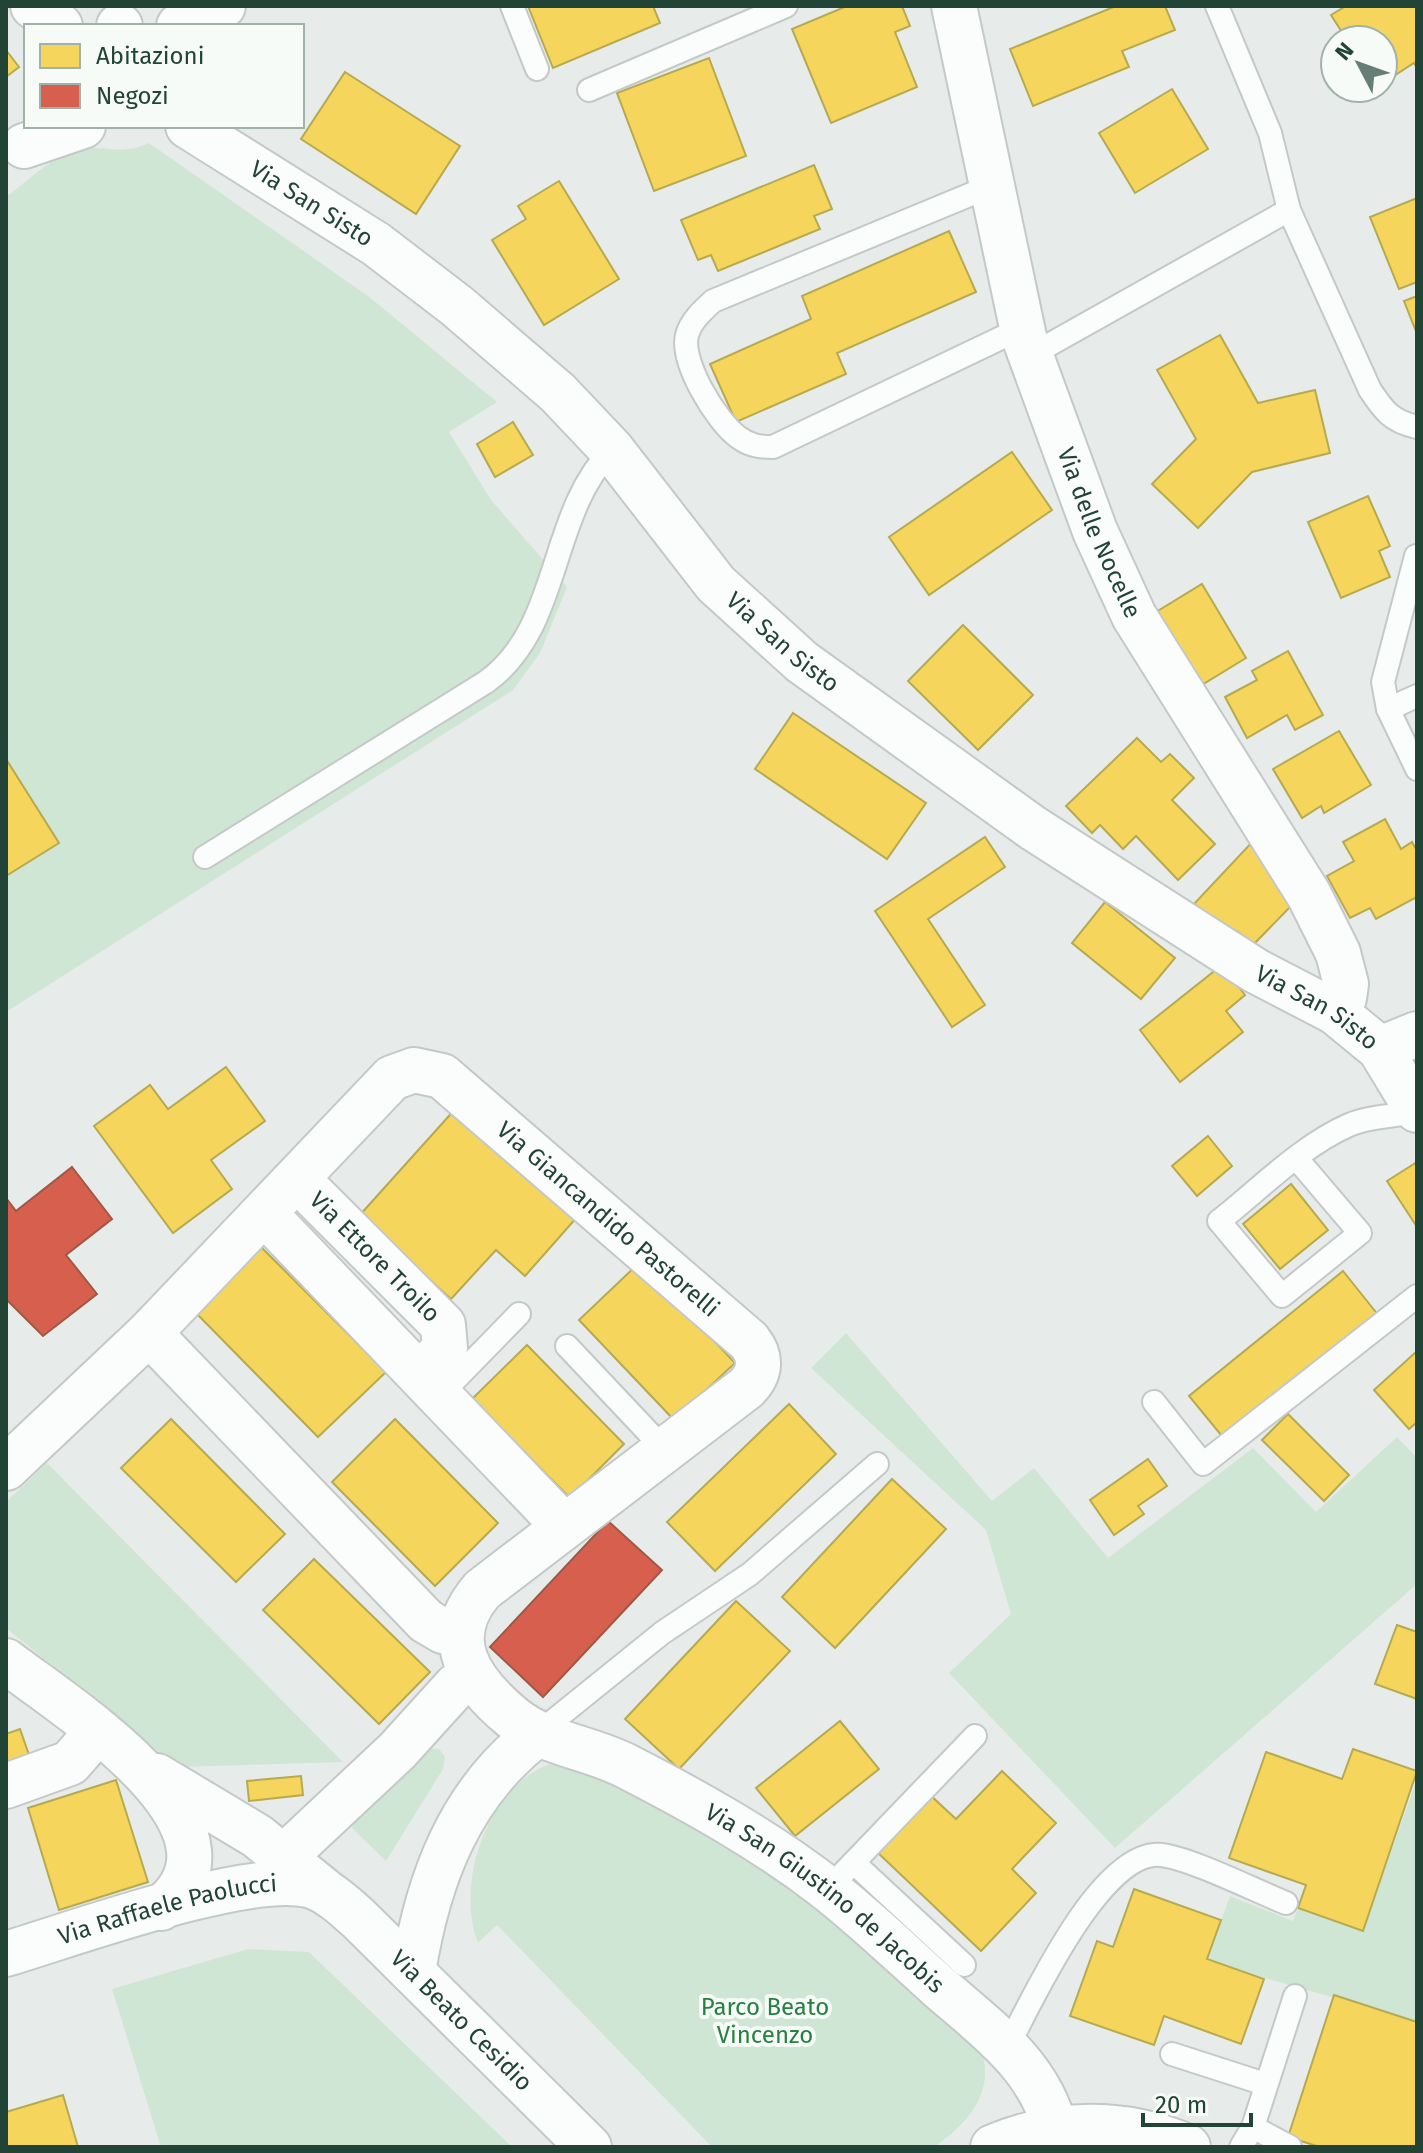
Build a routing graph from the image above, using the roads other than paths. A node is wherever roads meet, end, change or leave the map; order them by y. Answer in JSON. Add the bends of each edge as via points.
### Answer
{"nodes":[{"id":1,"x":33,"y":6,"type":"edge"},
{"id":2,"x":223,"y":6,"type":"edge"},
{"id":3,"x":512,"y":6,"type":"edge"},
{"id":4,"x":786,"y":6,"type":"edge"},
{"id":5,"x":954,"y":6,"type":"edge"},
{"id":6,"x":1217,"y":6,"type":"edge"},
{"id":7,"x":57,"y":24,"type":"edge"},
{"id":8,"x":183,"y":24,"type":"edge"},
{"id":9,"x":206,"y":24,"type":"edge"},
{"id":10,"x":537,"y":69,"type":"dead end"},
{"id":11,"x":589,"y":90,"type":"dead end"},
{"id":12,"x":77,"y":128,"type":"edge"},
{"id":13,"x":191,"y":128,"type":"edge"},
{"id":14,"x":25,"y":144,"type":"edge"},
{"id":15,"x":991,"y":186,"type":"junction"},
{"id":16,"x":1289,"y":210,"type":"junction"},
{"id":17,"x":1027,"y":341,"type":"junction"},
{"id":18,"x":1417,"y":427,"type":"edge"},
{"id":19,"x":612,"y":450,"type":"junction"},
{"id":20,"x":1416,"y":556,"type":"edge"},
{"id":21,"x":1417,"y":696,"type":"edge"},
{"id":22,"x":1388,"y":709,"type":"junction"},
{"id":23,"x":1417,"y":769,"type":"edge"},
{"id":24,"x":205,"y":857,"type":"dead end"},
{"id":25,"x":1335,"y":1012,"type":"junction"},
{"id":26,"x":1398,"y":1041,"type":"edge"},
{"id":27,"x":1417,"y":1111,"type":"edge"},
{"id":28,"x":1297,"y":1159,"type":"junction"},
{"id":29,"x":297,"y":1179,"type":"junction"},
{"id":30,"x":265,"y":1214,"type":"junction"},
{"id":31,"x":1417,"y":1296,"type":"edge"},
{"id":32,"x":519,"y":1314,"type":"dead end"},
{"id":33,"x":149,"y":1333,"type":"junction"},
{"id":34,"x":567,"y":1346,"type":"dead end"},
{"id":35,"x":431,"y":1384,"type":"junction"},
{"id":36,"x":1154,"y":1402,"type":"dead end"},
{"id":37,"x":666,"y":1451,"type":"junction"},
{"id":38,"x":877,"y":1464,"type":"dead end"},
{"id":39,"x":6,"y":1468,"type":"edge"},
{"id":40,"x":564,"y":1526,"type":"junction"},
{"id":41,"x":461,"y":1634,"type":"junction"},
{"id":42,"x":6,"y":1661,"type":"edge"},
{"id":43,"x":472,"y":1676,"type":"junction"},
{"id":44,"x":97,"y":1732,"type":"junction"},
{"id":45,"x":537,"y":1734,"type":"junction"},
{"id":46,"x":975,"y":1736,"type":"dead end"},
{"id":47,"x":134,"y":1762,"type":"junction"},
{"id":48,"x":6,"y":1786,"type":"edge"},
{"id":49,"x":285,"y":1856,"type":"junction"},
{"id":50,"x":841,"y":1876,"type":"junction"},
{"id":51,"x":331,"y":1896,"type":"junction"},
{"id":52,"x":1286,"y":1903,"type":"dead end"},
{"id":53,"x":161,"y":1908,"type":"junction"},
{"id":54,"x":6,"y":1954,"type":"edge"},
{"id":55,"x":964,"y":1965,"type":"dead end"},
{"id":56,"x":413,"y":1972,"type":"junction"},
{"id":57,"x":1295,"y":1996,"type":"dead end"},
{"id":58,"x":1007,"y":2048,"type":"junction"},
{"id":59,"x":1172,"y":2054,"type":"dead end"},
{"id":60,"x":1265,"y":2084,"type":"junction"},
{"id":61,"x":1253,"y":2127,"type":"junction"},
{"id":62,"x":1055,"y":2130,"type":"junction"},
{"id":63,"x":589,"y":2147,"type":"edge"},
{"id":64,"x":993,"y":2147,"type":"edge"},
{"id":65,"x":1188,"y":2147,"type":"edge"},
{"id":66,"x":1241,"y":2147,"type":"edge"},
{"id":67,"x":1290,"y":2147,"type":"edge"}],
"edges":[{"from":1,"to":7,"type":"street"},
{"from":2,"to":8,"type":"street"},
{"from":2,"to":9,"type":"street"},
{"from":3,"to":10,"type":"lane"},
{"from":4,"to":11,"type":"lane"},
{"from":5,"to":15,"type":"street","name":"Via delle Nocelle"},
{"from":6,"to":16,"type":"lane","via":[[1270,133]]},
{"from":12,"to":14,"type":"street"},
{"from":13,"to":19,"type":"street","name":"Via San Sisto","via":[[413,272],[558,393]]},
{"from":15,"to":17,"type":"street","name":"Via delle Nocelle"},
{"from":15,"to":17,"type":"lane","via":[[713,301],[697,315],[687,336],[686,356],[693,376],[735,435],[759,447],[773,447]]},
{"from":16,"to":17,"type":"lane"},
{"from":16,"to":18,"type":"lane","via":[[1370,390],[1386,415]]},
{"from":17,"to":25,"type":"street","name":"Via delle Nocelle","via":[[1095,531],[1134,616],[1309,895],[1338,953],[1346,984]]},
{"from":19,"to":24,"type":"lane","via":[[583,487],[539,608],[510,663]]},
{"from":19,"to":25,"type":"street","name":"Via San Sisto","via":[[716,584],[802,662],[1033,828],[1256,971]]},
{"from":20,"to":22,"type":"lane","via":[[1383,682]]},
{"from":21,"to":22,"type":"lane"},
{"from":22,"to":23,"type":"lane"},
{"from":25,"to":26,"type":"street","name":"Via San Sisto"},
{"from":26,"to":27,"type":"street","name":"Via San Sisto"},
{"from":27,"to":28,"type":"lane","via":[[1353,1123]]},
{"from":28,"to":28,"type":"lane","via":[[1219,1221],[1282,1296],[1360,1233]]},
{"from":29,"to":30,"type":"street","name":"Via Giancandido Pastorelli"},
{"from":29,"to":35,"type":"street","name":"Via Ettore Troilo","via":[[443,1325],[445,1348]]},
{"from":29,"to":37,"type":"street","name":"Via Giancandido Pastorelli","via":[[392,1078],[414,1070],[442,1076],[620,1227],[756,1352],[759,1364],[751,1383]]},
{"from":30,"to":33,"type":"street","name":"Via Giancandido Pastorelli"},
{"from":30,"to":35,"type":"street","name":"Via Ettore Troilo"},
{"from":31,"to":36,"type":"lane","via":[[1203,1464]]},
{"from":32,"to":35,"type":"lane"},
{"from":33,"to":39,"type":"street","name":"Via Giancandido Pastorelli"},
{"from":33,"to":41,"type":"street","via":[[426,1621]]},
{"from":34,"to":37,"type":"lane"},
{"from":35,"to":40,"type":"street","name":"Via Ettore Troilo"},
{"from":37,"to":40,"type":"street","name":"Via Giancandido Pastorelli"},
{"from":38,"to":45,"type":"lane","via":[[750,1574],[662,1633]]},
{"from":40,"to":41,"type":"street","name":"Via Giancandido Pastorelli","via":[[482,1590],[466,1612]]},
{"from":41,"to":43,"type":"street"},
{"from":42,"to":44,"type":"street"},
{"from":43,"to":45,"type":"street","name":"Via San Giustino de Jacobis"},
{"from":43,"to":49,"type":"street"},
{"from":44,"to":47,"type":"street"},
{"from":44,"to":48,"type":"street","via":[[70,1763]]},
{"from":45,"to":50,"type":"street","name":"Via San Giustino de Jacobis","via":[[625,1765]]},
{"from":45,"to":56,"type":"street","via":[[496,1773],[460,1819],[439,1864]]},
{"from":46,"to":50,"type":"lane"},
{"from":47,"to":49,"type":"street","name":"Via Beato Cesidio"},
{"from":47,"to":53,"type":"street","via":[[172,1803],[190,1844],[185,1876]]},
{"from":49,"to":51,"type":"street","name":"Via Beato Cesidio"},
{"from":50,"to":55,"type":"lane"},
{"from":50,"to":58,"type":"street","name":"Via San Giustino de Jacobis"},
{"from":51,"to":53,"type":"street","name":"Via Raffaele Paolucci","via":[[302,1884],[273,1883]]},
{"from":51,"to":56,"type":"street","name":"Via Beato Cesidio"},
{"from":52,"to":58,"type":"lane","via":[[1169,1857],[1140,1859],[1092,1903],[1061,1946]]},
{"from":53,"to":54,"type":"street","name":"Via Raffaele Paolucci"},
{"from":56,"to":63,"type":"street","name":"Via Beato Cesidio"},
{"from":57,"to":60,"type":"lane"},
{"from":58,"to":62,"type":"street","name":"Via San Giustino de Jacobis","via":[[1043,2094]]},
{"from":59,"to":60,"type":"lane"},
{"from":60,"to":61,"type":"lane"},
{"from":61,"to":66,"type":"lane"},
{"from":61,"to":67,"type":"lane"},
{"from":62,"to":64,"type":"street"},
{"from":62,"to":65,"type":"street","via":[[1115,2126]]}]}
